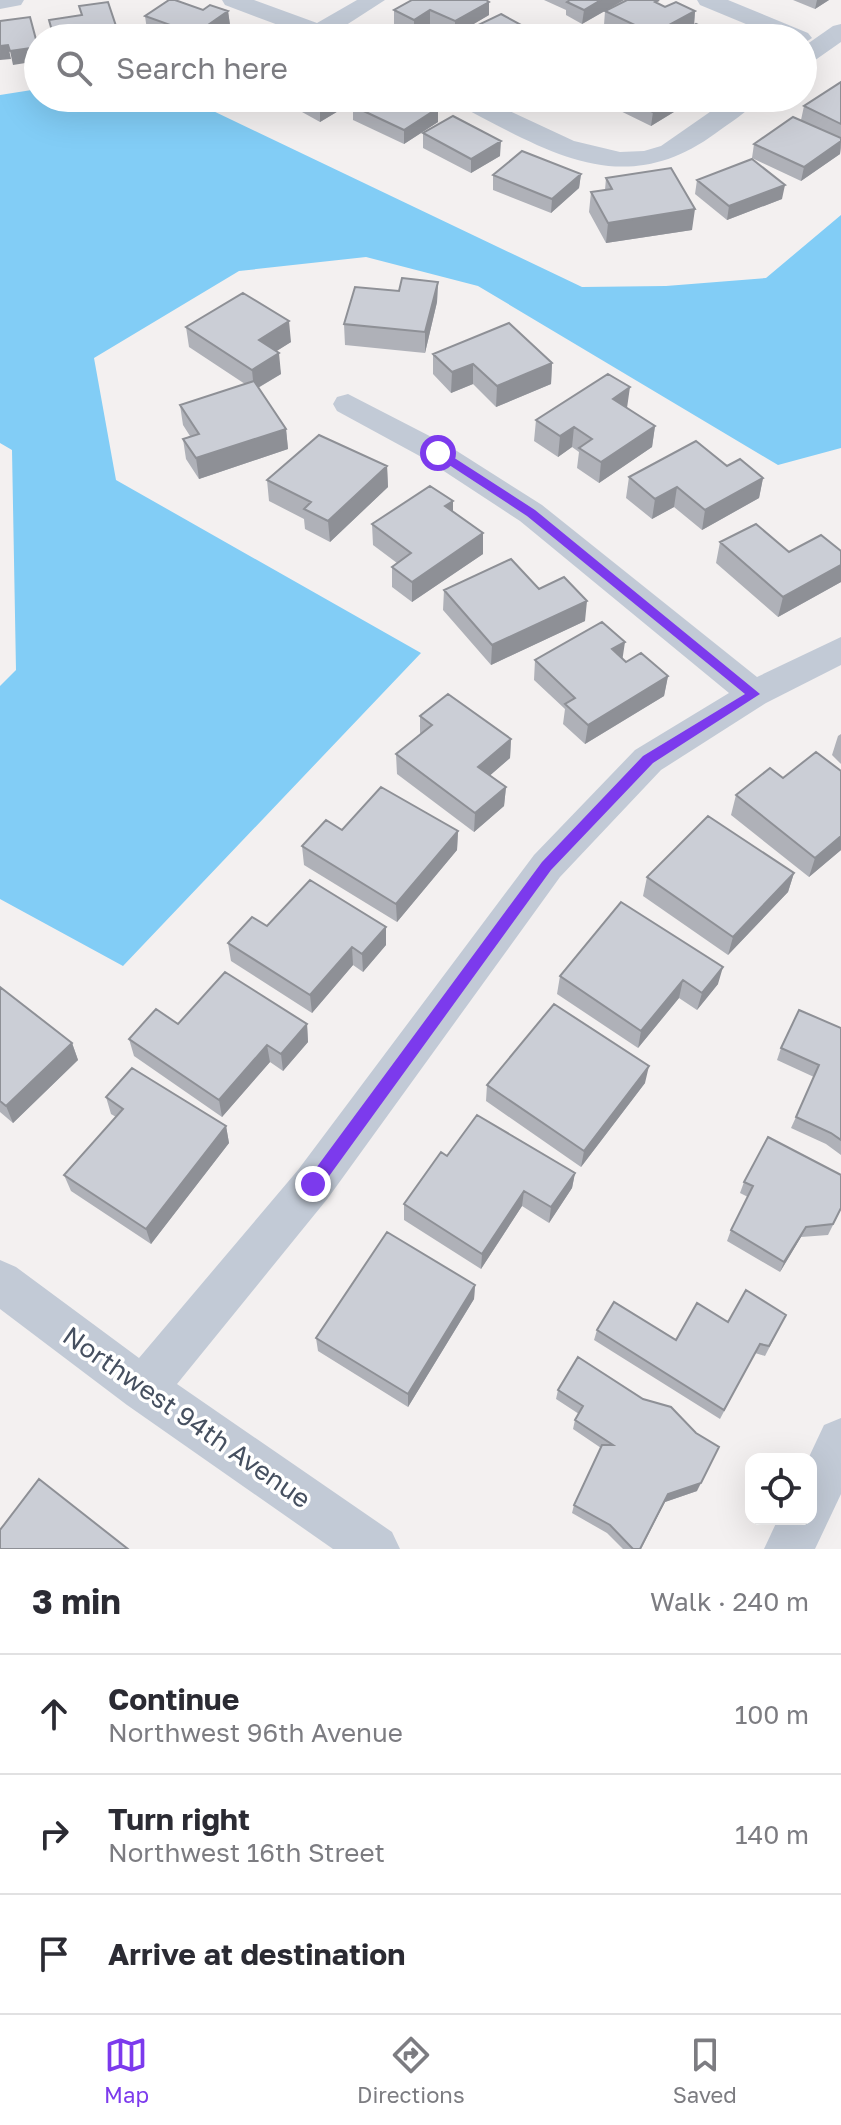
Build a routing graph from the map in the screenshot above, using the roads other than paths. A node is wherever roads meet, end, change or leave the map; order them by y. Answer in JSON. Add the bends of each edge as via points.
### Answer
{"nodes":[{"id":1,"x":13,"y":0,"type":"edge"},
{"id":2,"x":233,"y":0,"type":"edge"},
{"id":3,"x":374,"y":0,"type":"edge"},
{"id":4,"x":708,"y":0,"type":"edge"},
{"id":5,"x":0,"y":2,"type":"edge"},
{"id":6,"x":297,"y":24,"type":"edge"},
{"id":7,"x":342,"y":24,"type":"edge"},
{"id":8,"x":761,"y":24,"type":"edge"},
{"id":9,"x":841,"y":31,"type":"edge"},
{"id":10,"x":817,"y":41,"type":"edge"},
{"id":11,"x":493,"y":112,"type":"edge"},
{"id":12,"x":726,"y":112,"type":"edge"},
{"id":13,"x":348,"y":404,"type":"dead end"},
{"id":14,"x":841,"y":650,"type":"edge"},
{"id":15,"x":754,"y":694,"type":"junction"},
{"id":16,"x":0,"y":1282,"type":"edge"},
{"id":17,"x":143,"y":1389,"type":"junction"},
{"id":18,"x":841,"y":1442,"type":"edge"},
{"id":19,"x":817,"y":1492,"type":"edge"},
{"id":20,"x":801,"y":1525,"type":"edge"},
{"id":21,"x":375,"y":1549,"type":"edge"},
{"id":22,"x":789,"y":1549,"type":"edge"}],
"edges":[{"from":1,"to":5,"type":"street"},
{"from":2,"to":6,"type":"street"},
{"from":3,"to":7,"type":"street"},
{"from":4,"to":8,"type":"street"},
{"from":9,"to":10,"type":"street"},
{"from":11,"to":12,"type":"street","via":[[589,157],[627,160],[668,152]]},
{"from":13,"to":15,"type":"street","via":[[531,513]]},
{"from":14,"to":15,"type":"street"},
{"from":15,"to":17,"type":"street","via":[[648,760],[547,866],[313,1184]]},
{"from":16,"to":17,"type":"street","name":"Northwest 94th Avenue"},
{"from":17,"to":21,"type":"street","name":"Northwest 94th Avenue"},
{"from":18,"to":19,"type":"street"},
{"from":20,"to":22,"type":"street"}]}
